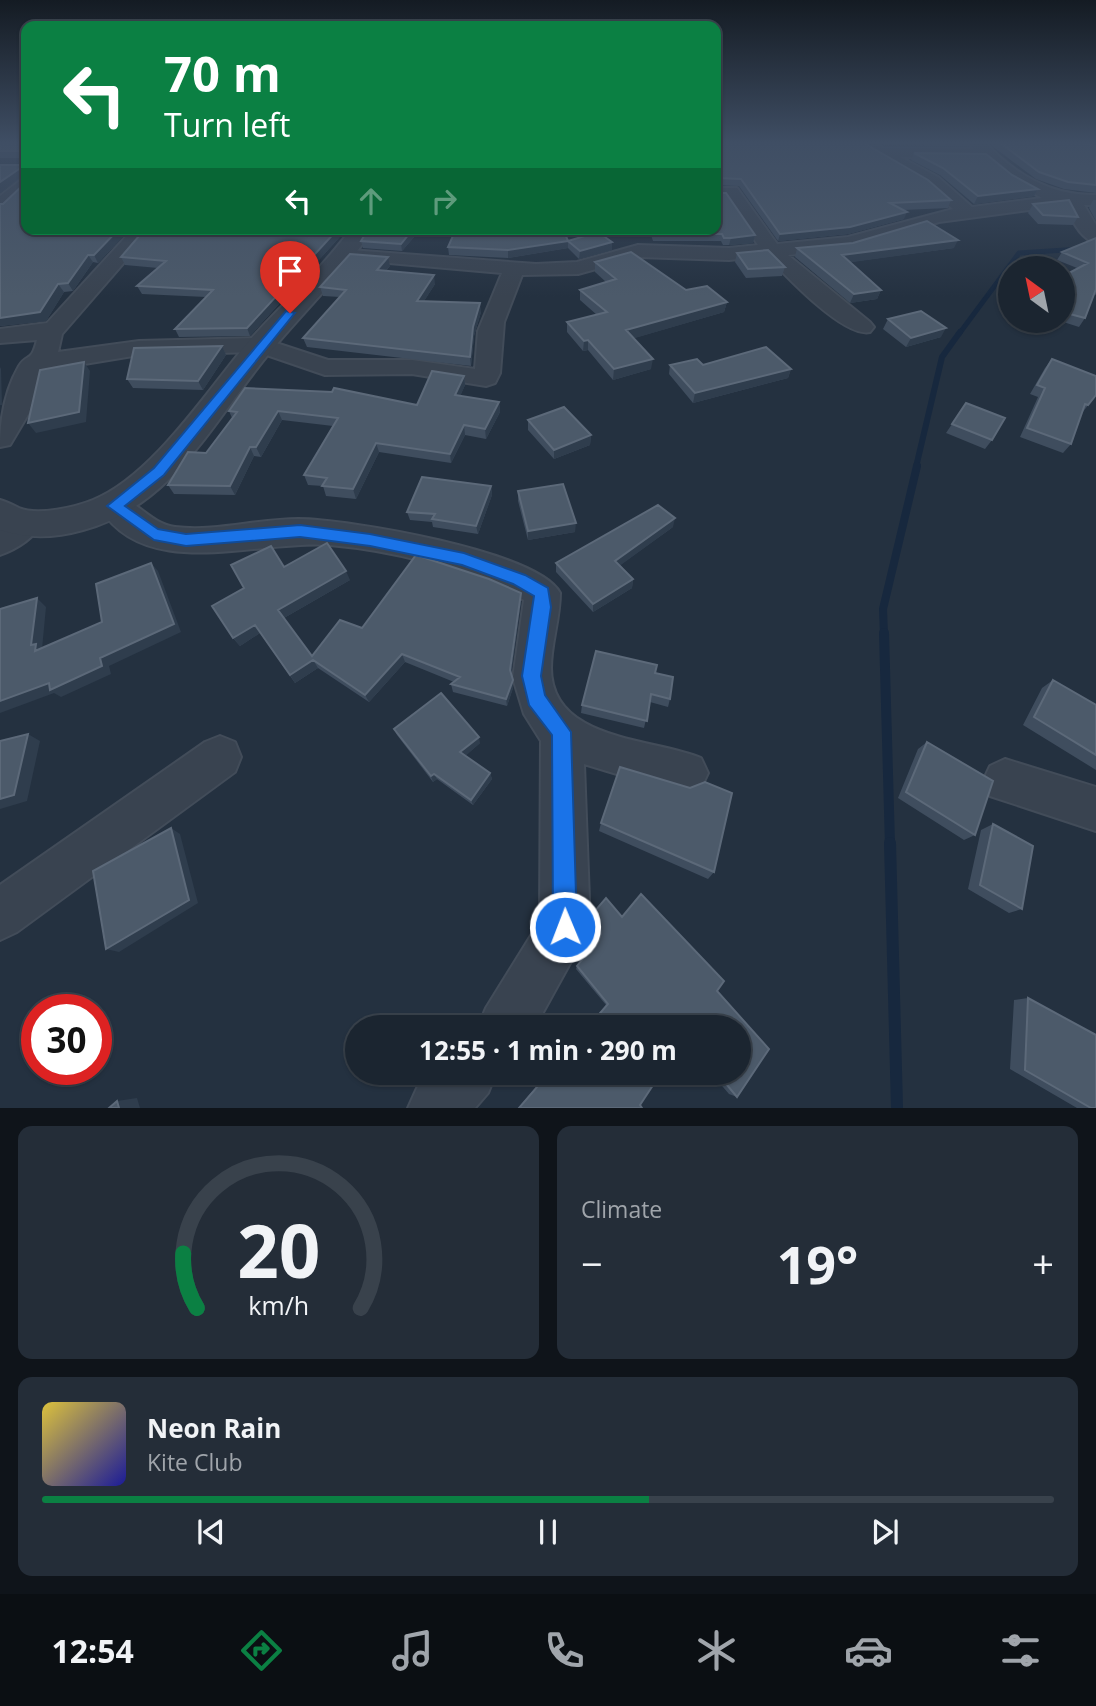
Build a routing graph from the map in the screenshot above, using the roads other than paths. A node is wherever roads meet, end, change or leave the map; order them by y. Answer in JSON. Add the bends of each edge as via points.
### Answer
{"nodes":[{"id":1,"x":732,"y":194,"type":"edge"},
{"id":2,"x":946,"y":194,"type":"edge"},
{"id":3,"x":1053,"y":194,"type":"edge"},
{"id":4,"x":1096,"y":200,"type":"edge"},
{"id":5,"x":1069,"y":201,"type":"junction"},
{"id":6,"x":968,"y":213,"type":"junction"},
{"id":7,"x":139,"y":235,"type":"edge"},
{"id":8,"x":1096,"y":237,"type":"edge"},
{"id":9,"x":353,"y":241,"type":"edge"},
{"id":10,"x":771,"y":251,"type":"junction"},
{"id":11,"x":515,"y":268,"type":"junction"},
{"id":12,"x":862,"y":327,"type":"dead end"},
{"id":13,"x":55,"y":328,"type":"junction"},
{"id":14,"x":0,"y":336,"type":"edge"},
{"id":15,"x":261,"y":345,"type":"junction"},
{"id":16,"x":44,"y":361,"type":"junction"},
{"id":17,"x":0,"y":438,"type":"edge"},
{"id":18,"x":115,"y":506,"type":"junction"},
{"id":19,"x":8,"y":526,"type":"edge"},
{"id":20,"x":562,"y":732,"type":"junction"},
{"id":21,"x":220,"y":757,"type":"dead end"},
{"id":22,"x":686,"y":773,"type":"dead end"},
{"id":23,"x":1005,"y":781,"type":"dead end"},
{"id":24,"x":1096,"y":809,"type":"edge"},
{"id":25,"x":0,"y":915,"type":"edge"},
{"id":26,"x":512,"y":1015,"type":"edge"},
{"id":27,"x":457,"y":1085,"type":"edge"},
{"id":28,"x":437,"y":1108,"type":"edge"}],
"edges":[{"from":1,"to":10,"type":"street"},
{"from":2,"to":6,"type":"street"},
{"from":3,"to":5,"type":"street"},
{"from":4,"to":5,"type":"street"},
{"from":5,"to":6,"type":"street"},
{"from":5,"to":8,"type":"street"},
{"from":6,"to":10,"type":"street","via":[[937,217],[849,243]]},
{"from":7,"to":13,"type":"street"},
{"from":9,"to":11,"type":"street"},
{"from":9,"to":15,"type":"street"},
{"from":10,"to":11,"type":"street","via":[[729,254],[637,241],[578,268]]},
{"from":10,"to":12,"type":"street","via":[[818,295]]},
{"from":11,"to":15,"type":"street","via":[[494,317],[486,378],[412,367],[325,368]]},
{"from":13,"to":14,"type":"street"},
{"from":13,"to":16,"type":"street"},
{"from":15,"to":16,"type":"street","via":[[139,348]]},
{"from":15,"to":18,"type":"street","via":[[159,471]]},
{"from":16,"to":17,"type":"street","via":[[31,367],[16,412]]},
{"from":18,"to":19,"type":"street","via":[[47,524]]},
{"from":18,"to":20,"type":"street","via":[[154,534],[175,538],[312,532],[464,559],[519,580],[542,593],[531,676],[536,699]]},
{"from":20,"to":22,"type":"street"},
{"from":20,"to":26,"type":"street","via":[[565,927]]},
{"from":21,"to":25,"type":"street"},
{"from":23,"to":24,"type":"street"},
{"from":27,"to":28,"type":"street"}]}
